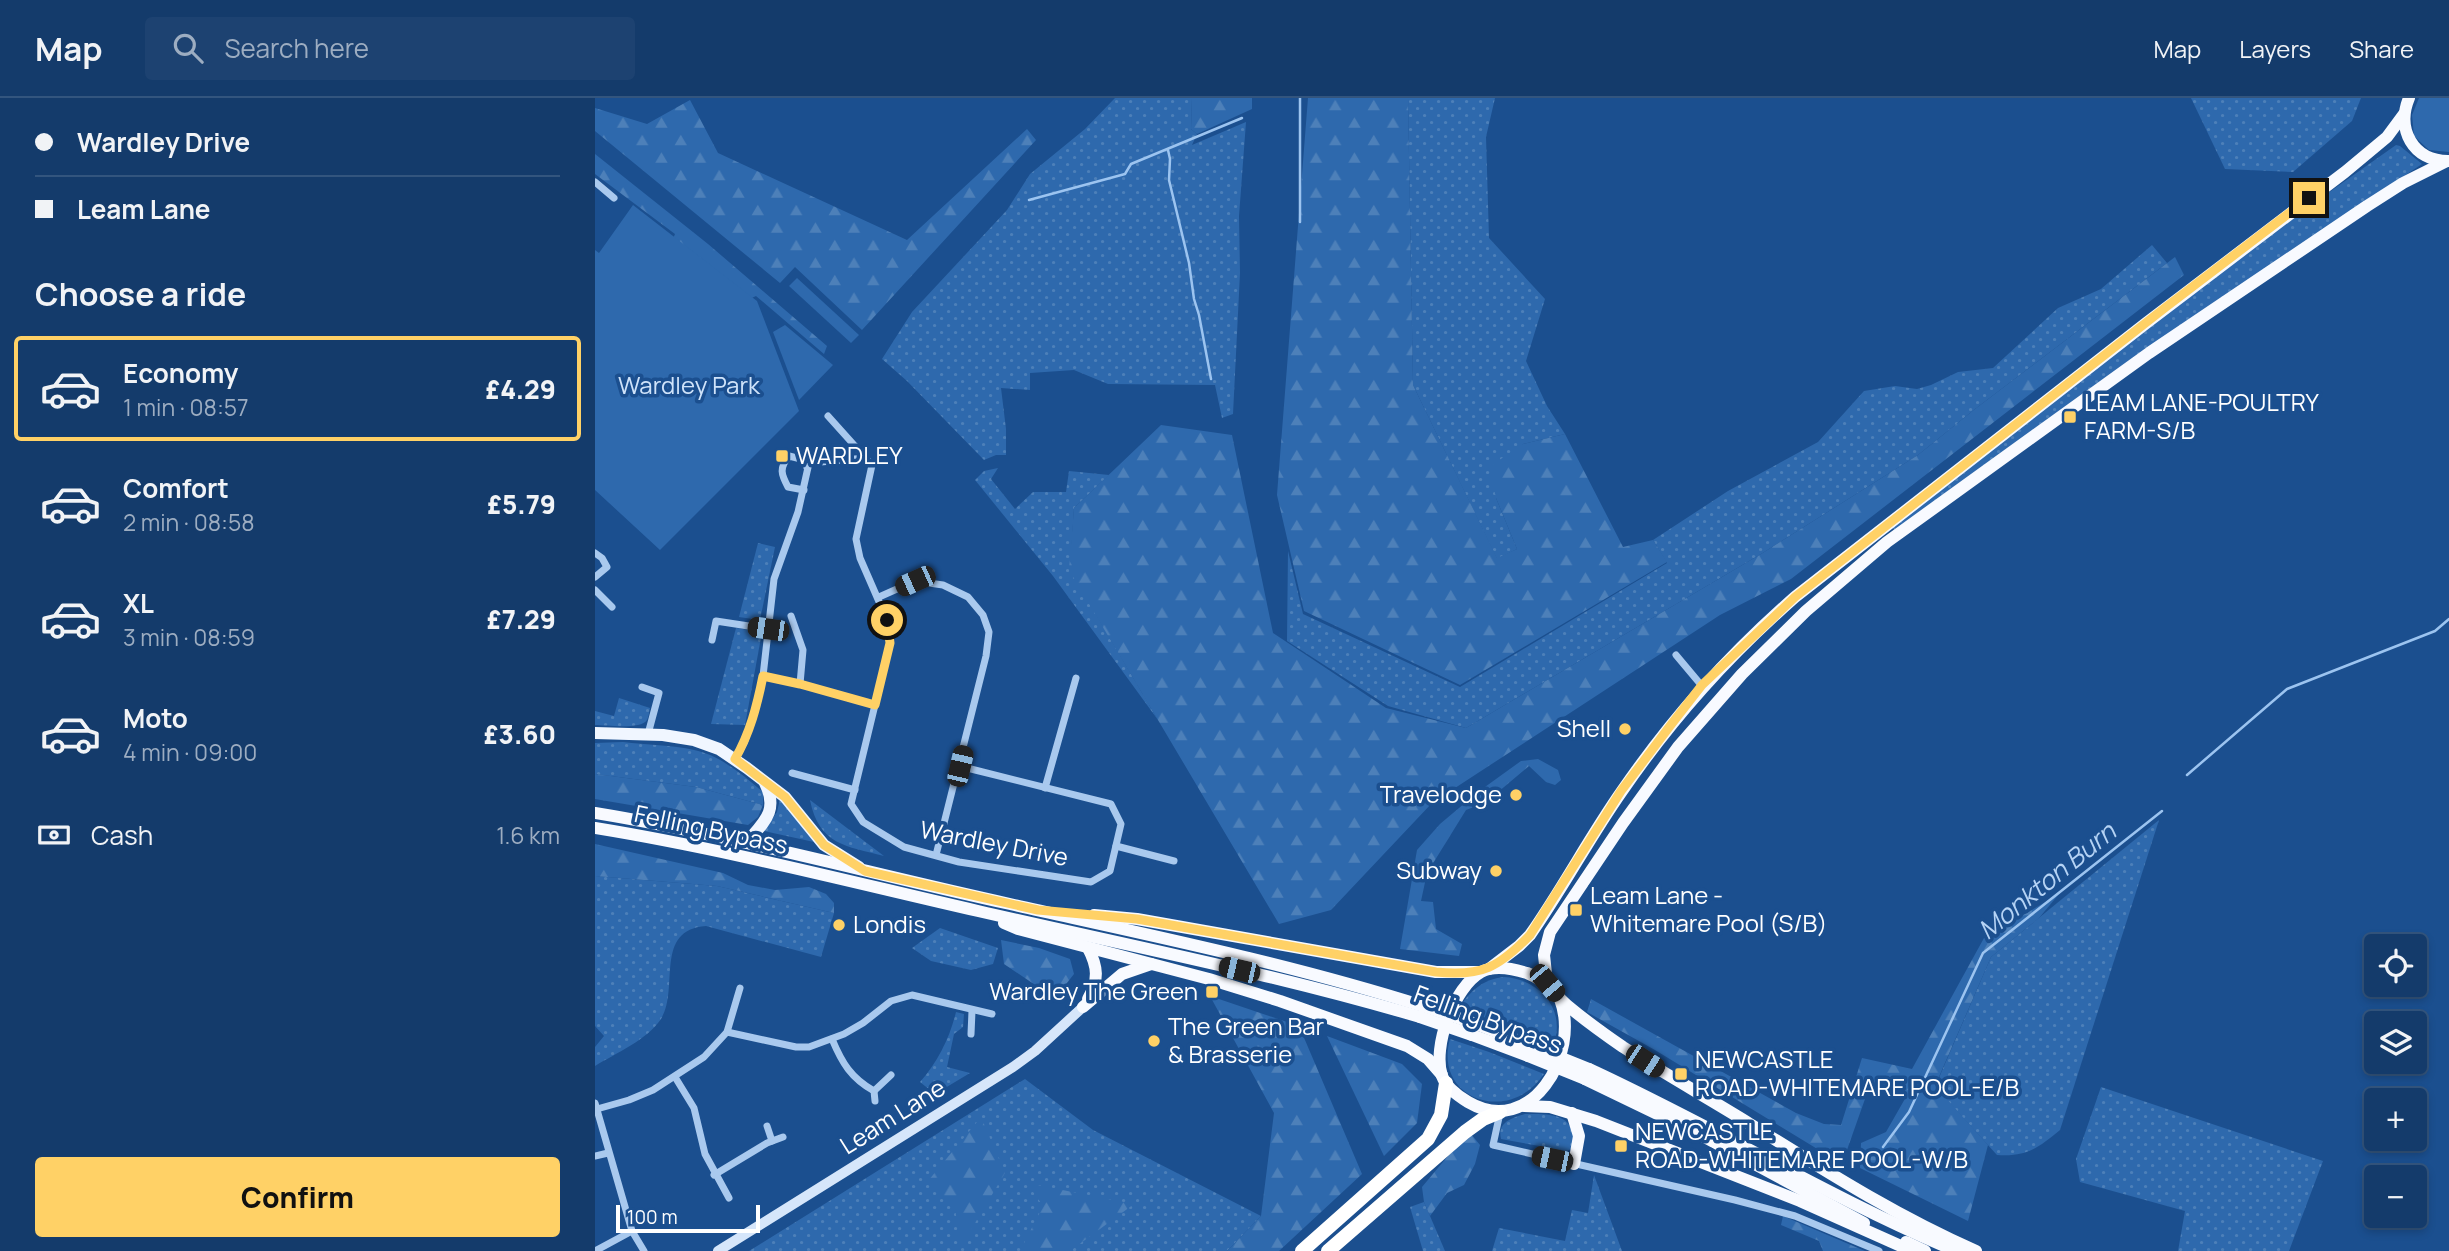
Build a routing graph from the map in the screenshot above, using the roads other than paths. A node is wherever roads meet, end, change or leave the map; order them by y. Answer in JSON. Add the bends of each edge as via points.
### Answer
{"nodes":[{"id":1,"x":2406,"y":104,"type":"edge"},
{"id":2,"x":2447,"y":161,"type":"edge"},
{"id":3,"x":595,"y":182,"type":"edge"},
{"id":4,"x":614,"y":198,"type":"dead end"},
{"id":5,"x":828,"y":416,"type":"dead end"},
{"id":6,"x":866,"y":458,"type":"junction"},
{"id":7,"x":807,"y":471,"type":"junction"},
{"id":8,"x":804,"y":489,"type":"junction"},
{"id":9,"x":595,"y":553,"type":"edge"},
{"id":10,"x":595,"y":577,"type":"edge"},
{"id":11,"x":595,"y":590,"type":"edge"},
{"id":12,"x":879,"y":597,"type":"junction"},
{"id":13,"x":612,"y":607,"type":"dead end"},
{"id":14,"x":791,"y":616,"type":"dead end"},
{"id":15,"x":768,"y":629,"type":"junction"},
{"id":16,"x":712,"y":640,"type":"dead end"},
{"id":17,"x":1676,"y":655,"type":"dead end"},
{"id":18,"x":763,"y":676,"type":"junction"},
{"id":19,"x":1076,"y":678,"type":"dead end"},
{"id":20,"x":800,"y":684,"type":"junction"},
{"id":21,"x":1702,"y":685,"type":"junction"},
{"id":22,"x":642,"y":687,"type":"dead end"},
{"id":23,"x":875,"y":705,"type":"junction"},
{"id":24,"x":595,"y":733,"type":"edge"},
{"id":25,"x":648,"y":734,"type":"junction"},
{"id":26,"x":735,"y":759,"type":"junction"},
{"id":27,"x":960,"y":766,"type":"junction"},
{"id":28,"x":792,"y":773,"type":"dead end"},
{"id":29,"x":764,"y":781,"type":"junction"},
{"id":30,"x":1045,"y":788,"type":"junction"},
{"id":31,"x":855,"y":790,"type":"junction"},
{"id":32,"x":595,"y":813,"type":"edge"},
{"id":33,"x":595,"y":828,"type":"edge"},
{"id":34,"x":746,"y":843,"type":"junction"},
{"id":35,"x":1116,"y":846,"type":"junction"},
{"id":36,"x":936,"y":855,"type":"junction"},
{"id":37,"x":1174,"y":861,"type":"dead end"},
{"id":38,"x":865,"y":871,"type":"junction"},
{"id":39,"x":1038,"y":910,"type":"junction"},
{"id":40,"x":977,"y":911,"type":"junction"},
{"id":41,"x":1088,"y":947,"type":"junction"},
{"id":42,"x":1151,"y":964,"type":"junction"},
{"id":43,"x":1485,"y":971,"type":"junction"},
{"id":44,"x":1547,"y":983,"type":"junction"},
{"id":45,"x":740,"y":988,"type":"dead end"},
{"id":46,"x":1560,"y":999,"type":"junction"},
{"id":47,"x":1083,"y":1007,"type":"junction"},
{"id":48,"x":972,"y":1011,"type":"junction"},
{"id":49,"x":1422,"y":1012,"type":"junction"},
{"id":50,"x":992,"y":1014,"type":"dead end"},
{"id":51,"x":727,"y":1032,"type":"junction"},
{"id":52,"x":971,"y":1034,"type":"dead end"},
{"id":53,"x":832,"y":1039,"type":"junction"},
{"id":54,"x":1587,"y":1074,"type":"junction"},
{"id":55,"x":891,"y":1075,"type":"dead end"},
{"id":56,"x":675,"y":1077,"type":"junction"},
{"id":57,"x":1444,"y":1079,"type":"junction"},
{"id":58,"x":874,"y":1091,"type":"junction"},
{"id":59,"x":874,"y":1101,"type":"dead end"},
{"id":60,"x":596,"y":1106,"type":"edge"},
{"id":61,"x":1518,"y":1107,"type":"junction"},
{"id":62,"x":1500,"y":1112,"type":"junction"},
{"id":63,"x":1572,"y":1113,"type":"junction"},
{"id":64,"x":767,"y":1126,"type":"dead end"},
{"id":65,"x":783,"y":1137,"type":"dead end"},
{"id":66,"x":772,"y":1141,"type":"junction"},
{"id":67,"x":608,"y":1153,"type":"junction"},
{"id":68,"x":595,"y":1156,"type":"edge"},
{"id":69,"x":1574,"y":1164,"type":"junction"},
{"id":70,"x":714,"y":1175,"type":"junction"},
{"id":71,"x":729,"y":1198,"type":"dead end"},
{"id":72,"x":632,"y":1231,"type":"junction"},
{"id":73,"x":595,"y":1251,"type":"edge"},
{"id":74,"x":644,"y":1251,"type":"edge"},
{"id":75,"x":718,"y":1251,"type":"edge"},
{"id":76,"x":1301,"y":1251,"type":"edge"},
{"id":77,"x":1328,"y":1251,"type":"edge"},
{"id":78,"x":1879,"y":1251,"type":"edge"},
{"id":79,"x":1912,"y":1251,"type":"edge"},
{"id":80,"x":1925,"y":1251,"type":"edge"},
{"id":81,"x":1956,"y":1251,"type":"edge"},
{"id":82,"x":1976,"y":1251,"type":"edge"}],
"edges":[{"from":1,"to":2,"type":"highway","via":[[2405,129],[2414,148],[2428,158]]},
{"from":1,"to":21,"type":"highway","via":[[2387,138],[1795,597]]},
{"from":2,"to":44,"type":"highway","via":[[2403,183],[2139,361],[1887,542],[1806,611],[1678,747],[1602,854],[1549,932],[1544,955]]},
{"from":3,"to":4,"type":"street"},
{"from":5,"to":6,"type":"street"},
{"from":6,"to":7,"type":"street","via":[[809,463]]},
{"from":6,"to":12,"type":"street","name":"Wardley Drive","via":[[872,465],[856,539]]},
{"from":7,"to":8,"type":"street"},
{"from":7,"to":8,"type":"street","via":[[805,460],[798,457],[789,456],[782,464],[781,475],[788,486]]},
{"from":8,"to":15,"type":"street","via":[[773,579]]},
{"from":9,"to":10,"type":"street","via":[[607,567]]},
{"from":11,"to":13,"type":"street"},
{"from":12,"to":23,"type":"street","name":"Wardley Drive","via":[[890,643]]},
{"from":12,"to":27,"type":"street","via":[[915,581],[943,585],[968,597],[983,615],[989,632],[986,656]]},
{"from":14,"to":20,"type":"street","via":[[803,650]]},
{"from":15,"to":16,"type":"street","via":[[716,621]]},
{"from":15,"to":18,"type":"street"},
{"from":17,"to":21,"type":"street"},
{"from":18,"to":20,"type":"street"},
{"from":18,"to":26,"type":"street","via":[[755,711]]},
{"from":19,"to":30,"type":"street"},
{"from":20,"to":23,"type":"street"},
{"from":21,"to":43,"type":"highway","via":[[1621,791],[1530,935]]},
{"from":22,"to":25,"type":"street","via":[[659,693]]},
{"from":23,"to":31,"type":"street","name":"Wardley Drive"},
{"from":24,"to":25,"type":"main road"},
{"from":25,"to":26,"type":"main road","via":[[694,740]]},
{"from":26,"to":29,"type":"main road"},
{"from":27,"to":30,"type":"street","name":"Wardley Drive"},
{"from":27,"to":36,"type":"street"},
{"from":28,"to":31,"type":"street"},
{"from":29,"to":34,"type":"main road","via":[[771,809]]},
{"from":29,"to":38,"type":"main road","via":[[785,797],[824,845]]},
{"from":30,"to":35,"type":"street","name":"Wardley Drive","via":[[1111,804],[1121,824]]},
{"from":31,"to":36,"type":"street","name":"Wardley Drive","via":[[851,804],[863,822],[904,847]]},
{"from":32,"to":34,"type":"highway","name":"Felling Bypass"},
{"from":33,"to":40,"type":"highway","name":"Felling Bypass"},
{"from":34,"to":38,"type":"highway","name":"Felling Bypass"},
{"from":35,"to":36,"type":"street","name":"Wardley Drive","via":[[1110,871],[1091,882]]},
{"from":35,"to":37,"type":"street"},
{"from":38,"to":39,"type":"highway","name":"Felling Bypass"},
{"from":39,"to":43,"type":"highway","via":[[1137,919],[1436,972]]},
{"from":39,"to":49,"type":"highway","name":"Felling Bypass","via":[[1258,959],[1353,985]]},
{"from":40,"to":41,"type":"highway","via":[[1018,929]]},
{"from":40,"to":49,"type":"highway","name":"Felling Bypass"},
{"from":41,"to":42,"type":"highway"},
{"from":41,"to":47,"type":"highway","via":[[1097,979]]},
{"from":42,"to":47,"type":"highway","via":[[1122,974]]},
{"from":42,"to":57,"type":"highway","via":[[1280,1001],[1415,1050]]},
{"from":43,"to":44,"type":"highway","via":[[1518,971]]},
{"from":43,"to":57,"type":"highway","via":[[1463,988],[1448,1019],[1441,1043]]},
{"from":44,"to":46,"type":"highway"},
{"from":45,"to":51,"type":"street"},
{"from":46,"to":61,"type":"highway","via":[[1566,1030],[1559,1063],[1541,1091]]},
{"from":46,"to":82,"type":"highway","via":[[1606,1036],[1831,1175]]},
{"from":47,"to":75,"type":"main road","name":"Leam Lane","via":[[1013,1067]]},
{"from":48,"to":50,"type":"street"},
{"from":48,"to":52,"type":"street"},
{"from":48,"to":53,"type":"street","via":[[922,996],[906,996]]},
{"from":49,"to":54,"type":"highway","name":"Felling Bypass","bridge":true},
{"from":51,"to":53,"type":"street","via":[[803,1048]]},
{"from":51,"to":56,"type":"street","via":[[704,1057]]},
{"from":53,"to":58,"type":"street","via":[[852,1077]]},
{"from":54,"to":80,"type":"highway","name":"Felling Bypass"},
{"from":54,"to":81,"type":"highway","name":"Felling Bypass","via":[[1673,1109],[1907,1231]]},
{"from":55,"to":58,"type":"street"},
{"from":56,"to":60,"type":"street","via":[[641,1096]]},
{"from":56,"to":70,"type":"street","via":[[694,1108]]},
{"from":57,"to":62,"type":"highway","via":[[1472,1104]]},
{"from":57,"to":76,"type":"highway","via":[[1441,1115],[1420,1148]]},
{"from":58,"to":59,"type":"street"},
{"from":60,"to":67,"type":"street"},
{"from":61,"to":62,"type":"highway"},
{"from":61,"to":63,"type":"highway","via":[[1550,1107]]},
{"from":62,"to":69,"type":"street","via":[[1493,1145]]},
{"from":62,"to":77,"type":"highway","via":[[1477,1122]]},
{"from":63,"to":69,"type":"highway","via":[[1579,1136]]},
{"from":63,"to":79,"type":"highway","via":[[1800,1201]]},
{"from":64,"to":66,"type":"street"},
{"from":65,"to":66,"type":"street"},
{"from":66,"to":70,"type":"street"},
{"from":67,"to":68,"type":"street"},
{"from":67,"to":72,"type":"street"},
{"from":69,"to":78,"type":"street","via":[[1795,1216]]},
{"from":70,"to":71,"type":"street"},
{"from":72,"to":73,"type":"street"},
{"from":72,"to":74,"type":"street"}]}
